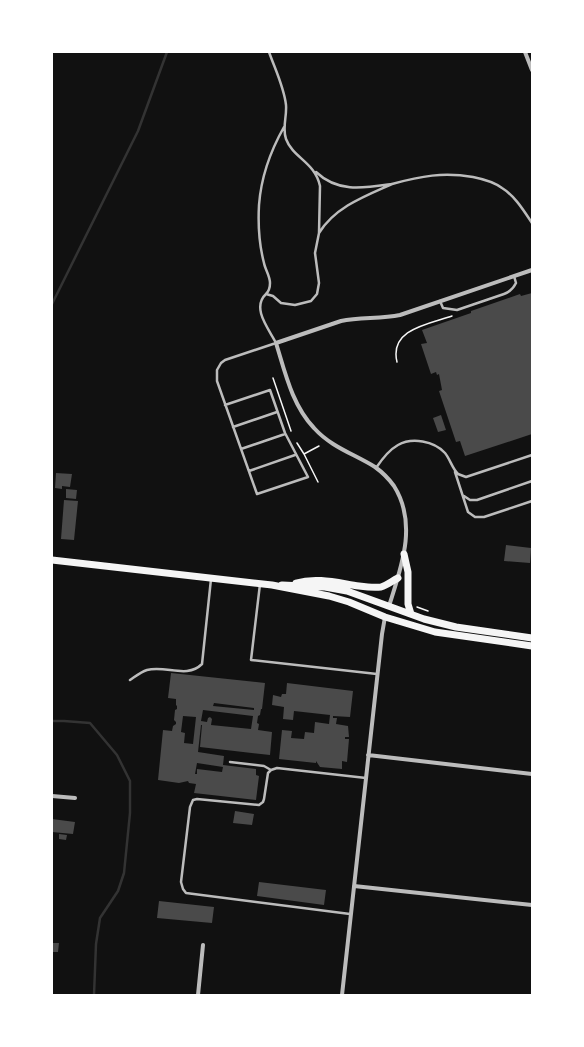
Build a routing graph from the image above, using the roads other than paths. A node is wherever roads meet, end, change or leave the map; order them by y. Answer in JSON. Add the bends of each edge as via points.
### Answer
{"nodes":[{"id":1,"x":269,"y":52,"type":"edge"},
{"id":2,"x":525,"y":52,"type":"edge"},
{"id":3,"x":532,"y":70,"type":"edge"},
{"id":4,"x":284,"y":127,"type":"junction"},
{"id":5,"x":314,"y":170,"type":"junction"},
{"id":6,"x":392,"y":184,"type":"junction"},
{"id":7,"x":532,"y":223,"type":"edge"},
{"id":8,"x":319,"y":233,"type":"junction"},
{"id":9,"x":532,"y":270,"type":"edge"},
{"id":10,"x":514,"y":276,"type":"junction"},
{"id":11,"x":266,"y":294,"type":"junction"},
{"id":12,"x":440,"y":301,"type":"junction"},
{"id":13,"x":276,"y":342,"type":"junction"},
{"id":14,"x":225,"y":405,"type":"junction"},
{"id":15,"x":277,"y":412,"type":"junction"},
{"id":16,"x":233,"y":427,"type":"junction"},
{"id":17,"x":285,"y":434,"type":"junction"},
{"id":18,"x":241,"y":449,"type":"junction"},
{"id":19,"x":296,"y":455,"type":"junction"},
{"id":20,"x":532,"y":455,"type":"edge"},
{"id":21,"x":453,"y":467,"type":"junction"},
{"id":22,"x":376,"y":468,"type":"junction"},
{"id":23,"x":249,"y":471,"type":"junction"},
{"id":24,"x":532,"y":481,"type":"edge"},
{"id":25,"x":461,"y":492,"type":"junction"},
{"id":26,"x":532,"y":501,"type":"edge"},
{"id":27,"x":404,"y":554,"type":"junction"},
{"id":28,"x":52,"y":560,"type":"edge"},
{"id":29,"x":211,"y":578,"type":"junction"},
{"id":30,"x":398,"y":578,"type":"junction"},
{"id":31,"x":260,"y":584,"type":"junction"},
{"id":32,"x":290,"y":584,"type":"junction"},
{"id":33,"x":272,"y":585,"type":"junction"},
{"id":34,"x":389,"y":606,"type":"junction"},
{"id":35,"x":411,"y":614,"type":"junction"},
{"id":36,"x":385,"y":617,"type":"junction"},
{"id":37,"x":532,"y":638,"type":"edge"},
{"id":38,"x":532,"y":646,"type":"edge"},
{"id":39,"x":377,"y":674,"type":"junction"},
{"id":40,"x":130,"y":680,"type":"dead end"},
{"id":41,"x":368,"y":755,"type":"junction"},
{"id":42,"x":230,"y":762,"type":"dead end"},
{"id":43,"x":271,"y":770,"type":"junction"},
{"id":44,"x":532,"y":774,"type":"edge"},
{"id":45,"x":366,"y":778,"type":"junction"},
{"id":46,"x":52,"y":796,"type":"edge"},
{"id":47,"x":75,"y":798,"type":"dead end"},
{"id":48,"x":354,"y":886,"type":"junction"},
{"id":49,"x":532,"y":905,"type":"edge"},
{"id":50,"x":350,"y":914,"type":"junction"},
{"id":51,"x":203,"y":945,"type":"dead end"},
{"id":52,"x":198,"y":995,"type":"edge"},
{"id":53,"x":342,"y":995,"type":"edge"}],
"edges":[{"from":1,"to":4,"type":"lane","via":[[285,102]]},
{"from":2,"to":3,"type":"street"},
{"from":4,"to":5,"type":"lane","via":[[289,145]]},
{"from":4,"to":11,"type":"lane","via":[[266,170],[259,205],[262,253],[270,281]]},
{"from":5,"to":6,"type":"lane","via":[[324,180],[338,186],[374,187]]},
{"from":5,"to":8,"type":"lane","via":[[320,186]]},
{"from":6,"to":7,"type":"lane","via":[[434,175],[450,174],[479,178],[502,187]]},
{"from":6,"to":8,"type":"lane","via":[[334,214]]},
{"from":8,"to":11,"type":"lane","via":[[315,253],[319,283],[315,298],[304,304],[286,305]]},
{"from":9,"to":10,"type":"street"},
{"from":10,"to":12,"type":"street"},
{"from":10,"to":12,"type":"lane","via":[[516,283],[512,290],[457,310],[443,308]]},
{"from":11,"to":13,"type":"lane","via":[[261,301],[260,311]]},
{"from":12,"to":13,"type":"street","via":[[389,317],[341,321]]},
{"from":13,"to":14,"type":"lane","via":[[228,358],[221,363],[217,370],[217,378]]},
{"from":13,"to":22,"type":"street","via":[[292,392],[307,421],[329,442]]},
{"from":14,"to":15,"type":"lane","via":[[270,390]]},
{"from":14,"to":16,"type":"lane"},
{"from":15,"to":16,"type":"lane"},
{"from":15,"to":17,"type":"lane"},
{"from":16,"to":18,"type":"lane"},
{"from":17,"to":18,"type":"lane"},
{"from":17,"to":19,"type":"lane"},
{"from":18,"to":23,"type":"lane"},
{"from":19,"to":23,"type":"lane"},
{"from":19,"to":23,"type":"lane","via":[[308,476],[257,494]]},
{"from":20,"to":21,"type":"lane","via":[[466,477],[458,474]]},
{"from":21,"to":22,"type":"lane","via":[[441,449],[420,441],[398,445]]},
{"from":21,"to":25,"type":"lane"},
{"from":22,"to":27,"type":"street","via":[[390,482],[404,508]]},
{"from":24,"to":25,"type":"lane","via":[[474,500],[465,498]]},
{"from":25,"to":26,"type":"lane","via":[[468,512],[474,517],[484,517]]},
{"from":27,"to":30,"type":"street"},
{"from":27,"to":35,"type":"main road"},
{"from":28,"to":29,"type":"main road"},
{"from":29,"to":31,"type":"main road"},
{"from":29,"to":40,"type":"lane","via":[[202,664],[186,672],[146,670]]},
{"from":30,"to":32,"type":"main road","via":[[378,587],[316,580]]},
{"from":30,"to":34,"type":"street"},
{"from":31,"to":33,"type":"main road"},
{"from":31,"to":39,"type":"lane","via":[[251,660]]},
{"from":32,"to":33,"type":"main road"},
{"from":32,"to":34,"type":"main road","via":[[347,591]]},
{"from":33,"to":36,"type":"main road","via":[[329,596]]},
{"from":34,"to":35,"type":"main road"},
{"from":35,"to":37,"type":"main road","via":[[456,627]]},
{"from":36,"to":38,"type":"main road","via":[[435,632]]},
{"from":36,"to":39,"type":"street"},
{"from":39,"to":41,"type":"street"},
{"from":41,"to":44,"type":"street"},
{"from":41,"to":45,"type":"street"},
{"from":42,"to":43,"type":"lane","via":[[264,766]]},
{"from":43,"to":45,"type":"lane","via":[[280,768]]},
{"from":43,"to":50,"type":"lane","via":[[267,776],[263,802],[259,805],[197,799],[191,803],[181,882],[183,889],[191,894]]},
{"from":45,"to":48,"type":"street"},
{"from":46,"to":47,"type":"street"},
{"from":48,"to":49,"type":"street"},
{"from":48,"to":50,"type":"street"},
{"from":50,"to":53,"type":"street"},
{"from":51,"to":52,"type":"street"}]}
